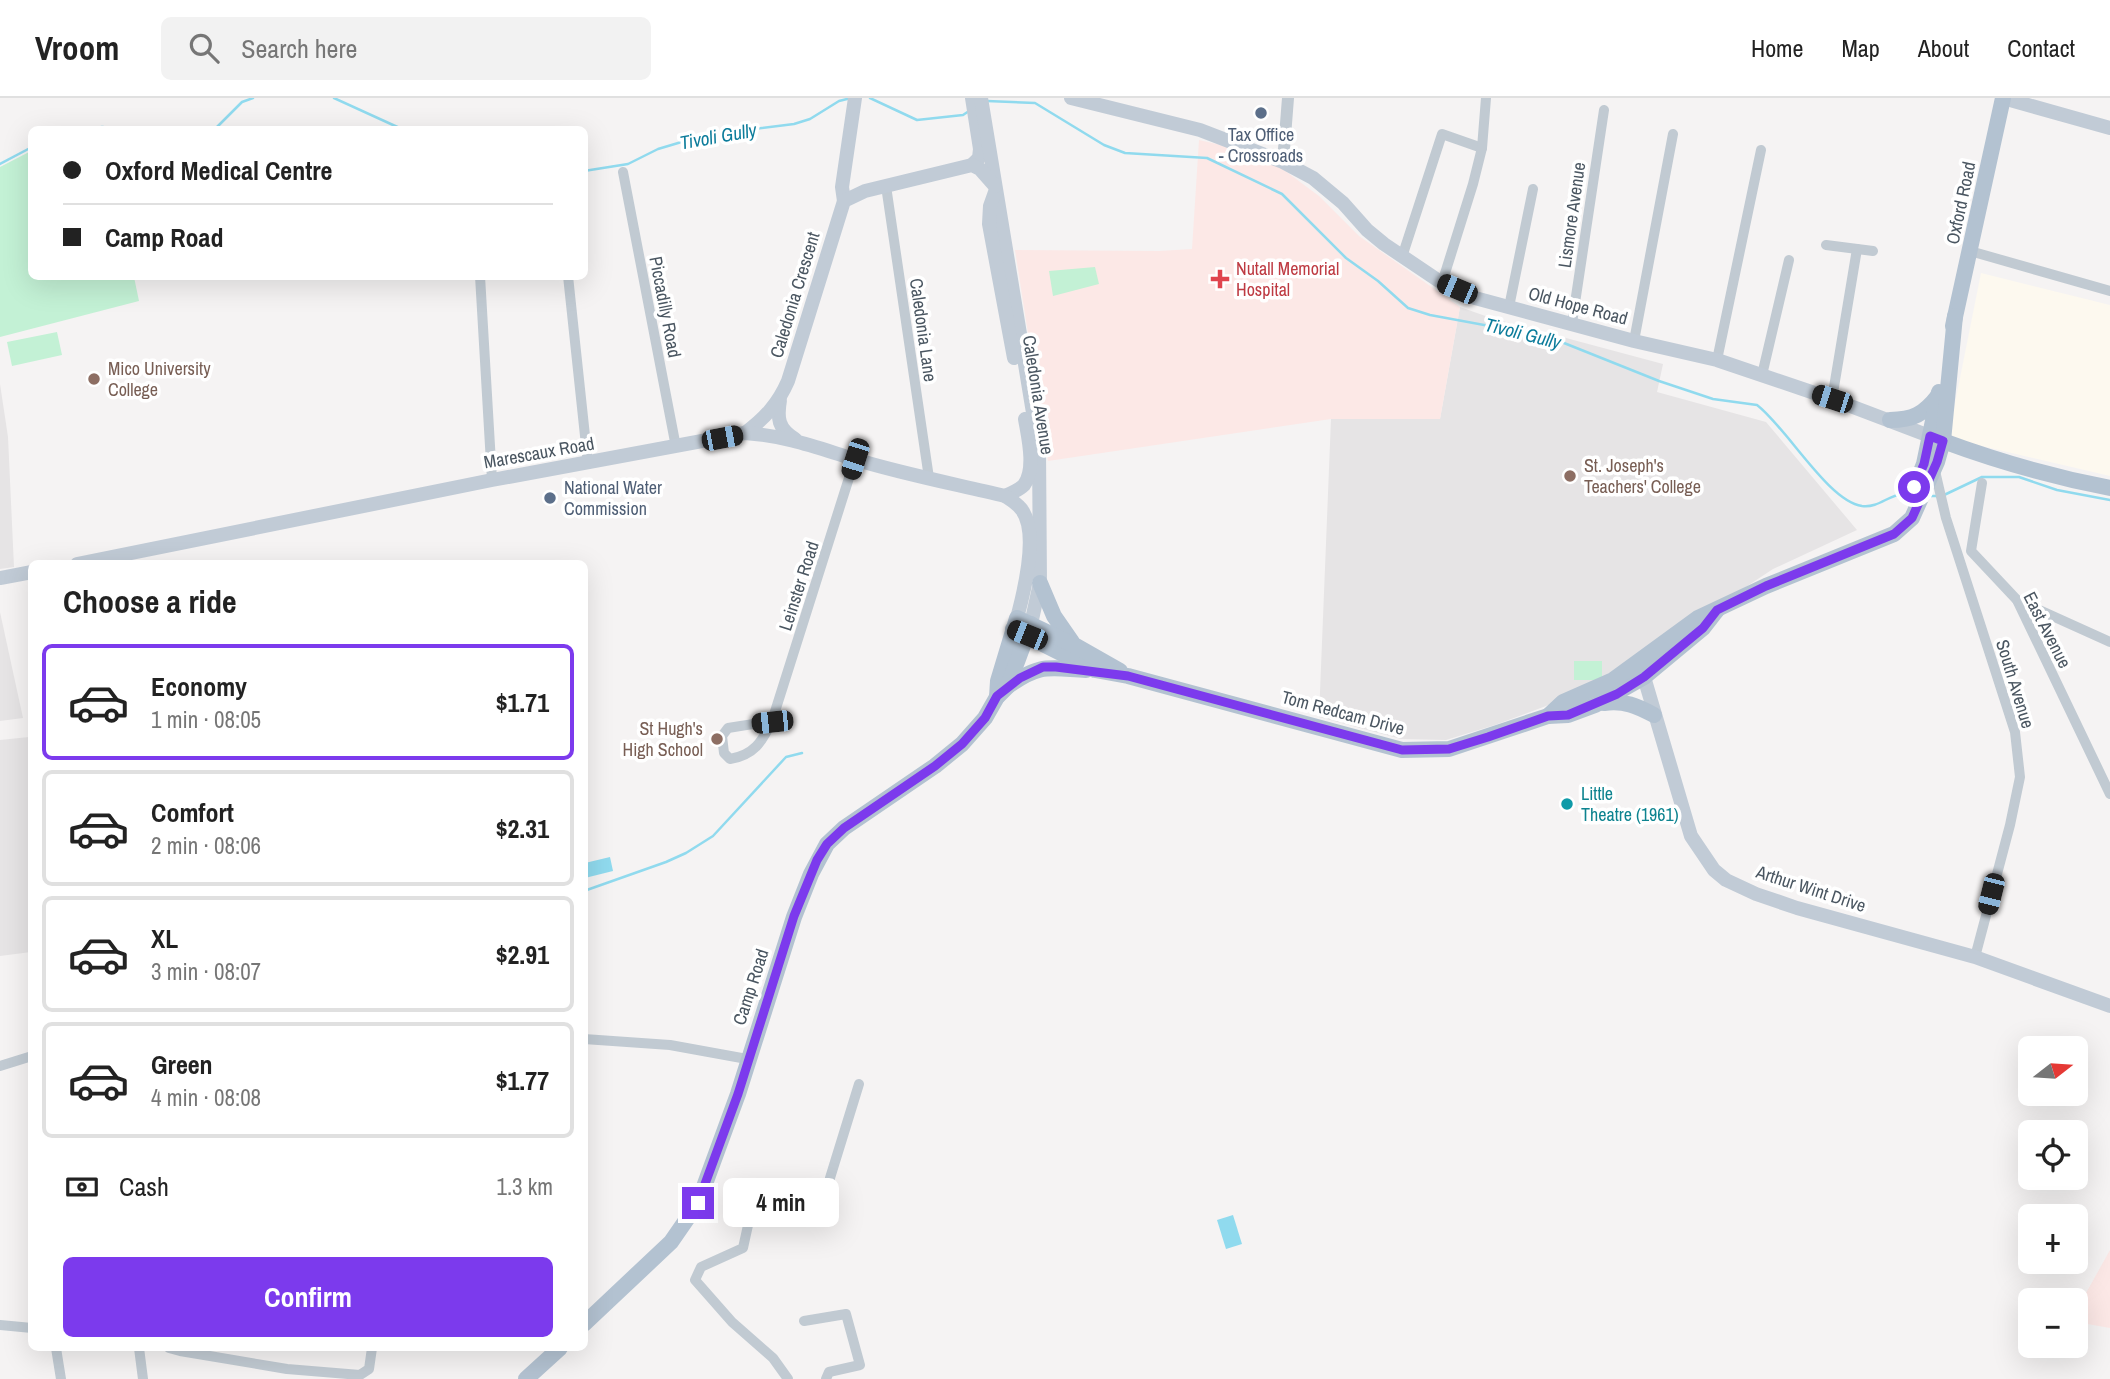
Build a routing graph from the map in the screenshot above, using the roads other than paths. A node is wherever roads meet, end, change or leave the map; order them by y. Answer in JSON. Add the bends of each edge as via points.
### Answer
{"nodes":[{"id":1,"x":1071,"y":98,"type":"edge"},
{"id":2,"x":1288,"y":98,"type":"edge"},
{"id":3,"x":1486,"y":98,"type":"edge"},
{"id":4,"x":2003,"y":98,"type":"edge"},
{"id":5,"x":855,"y":100,"type":"edge"},
{"id":6,"x":977,"y":103,"type":"edge"},
{"id":7,"x":1604,"y":110,"type":"dead end"},
{"id":8,"x":2110,"y":128,"type":"edge"},
{"id":9,"x":1673,"y":134,"type":"dead end"},
{"id":10,"x":1482,"y":148,"type":"junction"},
{"id":11,"x":1761,"y":150,"type":"dead end"},
{"id":12,"x":1283,"y":162,"type":"junction"},
{"id":13,"x":972,"y":165,"type":"junction"},
{"id":14,"x":623,"y":173,"type":"dead end"},
{"id":15,"x":886,"y":186,"type":"junction"},
{"id":16,"x":996,"y":188,"type":"junction"},
{"id":17,"x":1533,"y":189,"type":"dead end"},
{"id":18,"x":844,"y":201,"type":"junction"},
{"id":19,"x":1826,"y":245,"type":"dead end"},
{"id":20,"x":1857,"y":249,"type":"junction"},
{"id":21,"x":1873,"y":251,"type":"dead end"},
{"id":22,"x":1970,"y":251,"type":"junction"},
{"id":23,"x":1402,"y":257,"type":"junction"},
{"id":24,"x":1789,"y":260,"type":"dead end"},
{"id":25,"x":480,"y":280,"type":"edge"},
{"id":26,"x":568,"y":280,"type":"edge"},
{"id":27,"x":1442,"y":283,"type":"junction"},
{"id":28,"x":2110,"y":291,"type":"edge"},
{"id":29,"x":1509,"y":307,"type":"junction"},
{"id":30,"x":1955,"y":316,"type":"junction"},
{"id":31,"x":1572,"y":323,"type":"junction"},
{"id":32,"x":1634,"y":341,"type":"junction"},
{"id":33,"x":1717,"y":359,"type":"junction"},
{"id":34,"x":1762,"y":375,"type":"junction"},
{"id":35,"x":1938,"y":397,"type":"junction"},
{"id":36,"x":780,"y":399,"type":"junction"},
{"id":37,"x":1832,"y":399,"type":"junction"},
{"id":38,"x":1890,"y":420,"type":"junction"},
{"id":39,"x":745,"y":433,"type":"junction"},
{"id":40,"x":1936,"y":438,"type":"junction"},
{"id":41,"x":796,"y":440,"type":"junction"},
{"id":42,"x":676,"y":447,"type":"junction"},
{"id":43,"x":1981,"y":455,"type":"junction"},
{"id":44,"x":855,"y":459,"type":"junction"},
{"id":45,"x":588,"y":464,"type":"junction"},
{"id":46,"x":1934,"y":468,"type":"junction"},
{"id":47,"x":929,"y":478,"type":"junction"},
{"id":48,"x":492,"y":480,"type":"junction"},
{"id":49,"x":1982,"y":483,"type":"dead end"},
{"id":50,"x":2110,"y":488,"type":"edge"},
{"id":51,"x":1005,"y":496,"type":"junction"},
{"id":52,"x":97,"y":560,"type":"edge"},
{"id":53,"x":1833,"y":560,"type":"junction"},
{"id":54,"x":28,"y":573,"type":"edge"},
{"id":55,"x":0,"y":578,"type":"edge"},
{"id":56,"x":1040,"y":583,"type":"junction"},
{"id":57,"x":2017,"y":600,"type":"junction"},
{"id":58,"x":1022,"y":626,"type":"junction"},
{"id":59,"x":2110,"y":642,"type":"edge"},
{"id":60,"x":1076,"y":646,"type":"junction"},
{"id":61,"x":1095,"y":670,"type":"junction"},
{"id":62,"x":1640,"y":671,"type":"junction"},
{"id":63,"x":1128,"y":676,"type":"junction"},
{"id":64,"x":1003,"y":691,"type":"junction"},
{"id":65,"x":1595,"y":705,"type":"junction"},
{"id":66,"x":1654,"y":715,"type":"junction"},
{"id":67,"x":1548,"y":716,"type":"junction"},
{"id":68,"x":772,"y":722,"type":"junction"},
{"id":69,"x":2110,"y":794,"type":"edge"},
{"id":70,"x":1975,"y":957,"type":"junction"},
{"id":71,"x":2110,"y":1006,"type":"edge"},
{"id":72,"x":588,"y":1039,"type":"edge"},
{"id":73,"x":28,"y":1057,"type":"edge"},
{"id":74,"x":747,"y":1059,"type":"junction"},
{"id":75,"x":0,"y":1066,"type":"edge"},
{"id":76,"x":859,"y":1084,"type":"dead end"},
{"id":77,"x":588,"y":1320,"type":"edge"},
{"id":78,"x":804,"y":1321,"type":"dead end"},
{"id":79,"x":0,"y":1325,"type":"edge"},
{"id":80,"x":28,"y":1328,"type":"edge"},
{"id":81,"x":56,"y":1351,"type":"edge"},
{"id":82,"x":139,"y":1351,"type":"edge"},
{"id":83,"x":180,"y":1351,"type":"edge"},
{"id":84,"x":372,"y":1351,"type":"edge"},
{"id":85,"x":557,"y":1351,"type":"edge"},
{"id":86,"x":288,"y":1374,"type":"edge"},
{"id":87,"x":61,"y":1379,"type":"edge"},
{"id":88,"x":143,"y":1379,"type":"edge"},
{"id":89,"x":527,"y":1379,"type":"edge"},
{"id":90,"x":788,"y":1379,"type":"edge"},
{"id":91,"x":826,"y":1379,"type":"edge"}],
"edges":[{"from":1,"to":12,"type":"main road","name":"Old Hope Road","via":[[1200,130]]},
{"from":2,"to":12,"type":"street"},
{"from":3,"to":10,"type":"street"},
{"from":4,"to":8,"type":"main road"},
{"from":4,"to":22,"type":"main road","name":"Oxford Road"},
{"from":5,"to":18,"type":"main road","name":"Caledonia Crescent","via":[[842,187]]},
{"from":6,"to":13,"type":"main road","via":[[980,149]]},
{"from":6,"to":16,"type":"main road","name":"Caledonia Avenue"},
{"from":7,"to":31,"type":"street","name":"Lismore Avenue"},
{"from":9,"to":32,"type":"street"},
{"from":10,"to":23,"type":"street","via":[[1442,134]]},
{"from":10,"to":27,"type":"street"},
{"from":11,"to":33,"type":"street"},
{"from":12,"to":23,"type":"main road","name":"Old Hope Road","via":[[1313,178]]},
{"from":13,"to":15,"type":"main road"},
{"from":13,"to":16,"type":"main road"},
{"from":14,"to":42,"type":"street","name":"Piccadilly Road"},
{"from":15,"to":18,"type":"main road"},
{"from":15,"to":47,"type":"street","name":"Caledonia Lane"},
{"from":16,"to":51,"type":"main road","name":"Caledonia Avenue","via":[[989,224],[1030,465],[1025,483]]},
{"from":16,"to":56,"type":"main road","name":"Caledonia Avenue","via":[[1039,449]]},
{"from":17,"to":29,"type":"street"},
{"from":18,"to":36,"type":"main road","name":"Caledonia Crescent"},
{"from":19,"to":20,"type":"street"},
{"from":20,"to":21,"type":"street"},
{"from":20,"to":37,"type":"street"},
{"from":22,"to":28,"type":"street"},
{"from":22,"to":30,"type":"main road","name":"Oxford Road"},
{"from":23,"to":27,"type":"main road","name":"Old Hope Road"},
{"from":24,"to":34,"type":"street"},
{"from":25,"to":48,"type":"street"},
{"from":26,"to":45,"type":"street"},
{"from":27,"to":29,"type":"main road","name":"Old Hope Road"},
{"from":29,"to":31,"type":"main road","name":"Old Hope Road"},
{"from":30,"to":35,"type":"main road","name":"Oxford Road"},
{"from":30,"to":40,"type":"main road","name":"Oxford Road"},
{"from":31,"to":32,"type":"main road","name":"Old Hope Road"},
{"from":32,"to":33,"type":"main road","name":"Old Hope Road"},
{"from":33,"to":34,"type":"main road","name":"Old Hope Road"},
{"from":34,"to":37,"type":"main road","name":"Old Hope Road"},
{"from":35,"to":38,"type":"main road","via":[[1913,419]]},
{"from":35,"to":40,"type":"main road","name":"Oxford Road"},
{"from":36,"to":39,"type":"main road","name":"Caledonia Crescent"},
{"from":36,"to":41,"type":"main road","name":"Caledonia Crescent","via":[[779,424]]},
{"from":37,"to":38,"type":"main road","name":"Old Hope Road"},
{"from":38,"to":40,"type":"main road","name":"Old Hope Road"},
{"from":39,"to":41,"type":"main road","name":"Marescaux Road"},
{"from":39,"to":42,"type":"main road","name":"Marescaux Road"},
{"from":40,"to":43,"type":"main road","name":"Old Hope Road"},
{"from":40,"to":46,"type":"main road","name":"Tom Redcam Drive"},
{"from":40,"to":53,"type":"main road","name":"Tom Redcam Drive","via":[[1905,511]]},
{"from":41,"to":44,"type":"main road","name":"Marescaux Road"},
{"from":42,"to":45,"type":"main road","name":"Marescaux Road"},
{"from":43,"to":46,"type":"main road","via":[[1955,456]]},
{"from":43,"to":50,"type":"main road","name":"Old Hope Road"},
{"from":44,"to":47,"type":"main road","name":"Marescaux Road"},
{"from":44,"to":68,"type":"street","name":"Leinster Road"},
{"from":45,"to":48,"type":"main road","name":"Marescaux Road"},
{"from":46,"to":53,"type":"main road","name":"Tom Redcam Drive","via":[[1912,518],[1894,534]]},
{"from":46,"to":70,"type":"street","name":"South Avenue","via":[[2015,732],[2020,777]]},
{"from":47,"to":51,"type":"main road","name":"Marescaux Road"},
{"from":48,"to":52,"type":"main road","name":"Marescaux Road"},
{"from":49,"to":57,"type":"street","name":"East Avenue","via":[[1971,551]]},
{"from":51,"to":58,"type":"main road","via":[[1022,510],[1029,533]]},
{"from":53,"to":62,"type":"main road","name":"Tom Redcam Drive","via":[[1698,618]]},
{"from":54,"to":55,"type":"main road"},
{"from":56,"to":58,"type":"main road","name":"Caledonia Avenue"},
{"from":56,"to":60,"type":"main road","via":[[1054,616]]},
{"from":57,"to":59,"type":"street"},
{"from":57,"to":69,"type":"street","name":"East Avenue"},
{"from":58,"to":60,"type":"main road","name":"Tom Redcam Drive"},
{"from":58,"to":61,"type":"main road","name":"Tom Redcam Drive"},
{"from":58,"to":64,"type":"main road","name":"Camp Road"},
{"from":60,"to":63,"type":"main road","name":"Tom Redcam Drive"},
{"from":61,"to":63,"type":"main road","name":"Tom Redcam Drive"},
{"from":61,"to":64,"type":"main road","via":[[1043,667]]},
{"from":62,"to":65,"type":"main road","name":"Tom Redcam Drive"},
{"from":62,"to":66,"type":"main road","name":"Arthur Wint Drive"},
{"from":62,"to":67,"type":"main road","name":"Tom Redcam Drive","via":[[1563,702]]},
{"from":63,"to":67,"type":"main road","name":"Tom Redcam Drive","via":[[1402,750],[1449,749]]},
{"from":64,"to":74,"type":"main road","name":"Camp Road","via":[[962,744],[827,844],[794,916]]},
{"from":65,"to":66,"type":"main road","via":[[1630,703]]},
{"from":65,"to":67,"type":"main road","name":"Tom Redcam Drive","via":[[1568,715]]},
{"from":66,"to":70,"type":"main road","name":"Arthur Wint Drive","via":[[1691,836],[1726,880],[1797,908]]},
{"from":68,"to":68,"type":"street","name":"Leinster Road","via":[[751,752],[730,759],[724,753],[722,736],[728,728]]},
{"from":70,"to":71,"type":"main road","name":"Arthur Wint Drive"},
{"from":72,"to":74,"type":"street","via":[[670,1045]]},
{"from":73,"to":75,"type":"street"},
{"from":74,"to":77,"type":"main road","name":"Camp Road","via":[[698,1203],[671,1242]]},
{"from":76,"to":90,"type":"street","via":[[830,1178],[827,1212],[752,1207],[743,1248],[701,1267],[695,1280]]},
{"from":78,"to":91,"type":"street","via":[[846,1314],[860,1365],[829,1372]]},
{"from":79,"to":80,"type":"street"},
{"from":81,"to":87,"type":"street"},
{"from":82,"to":88,"type":"street"},
{"from":83,"to":86,"type":"street"},
{"from":84,"to":86,"type":"street","via":[[369,1369],[363,1375]]},
{"from":85,"to":89,"type":"main road"}]}
